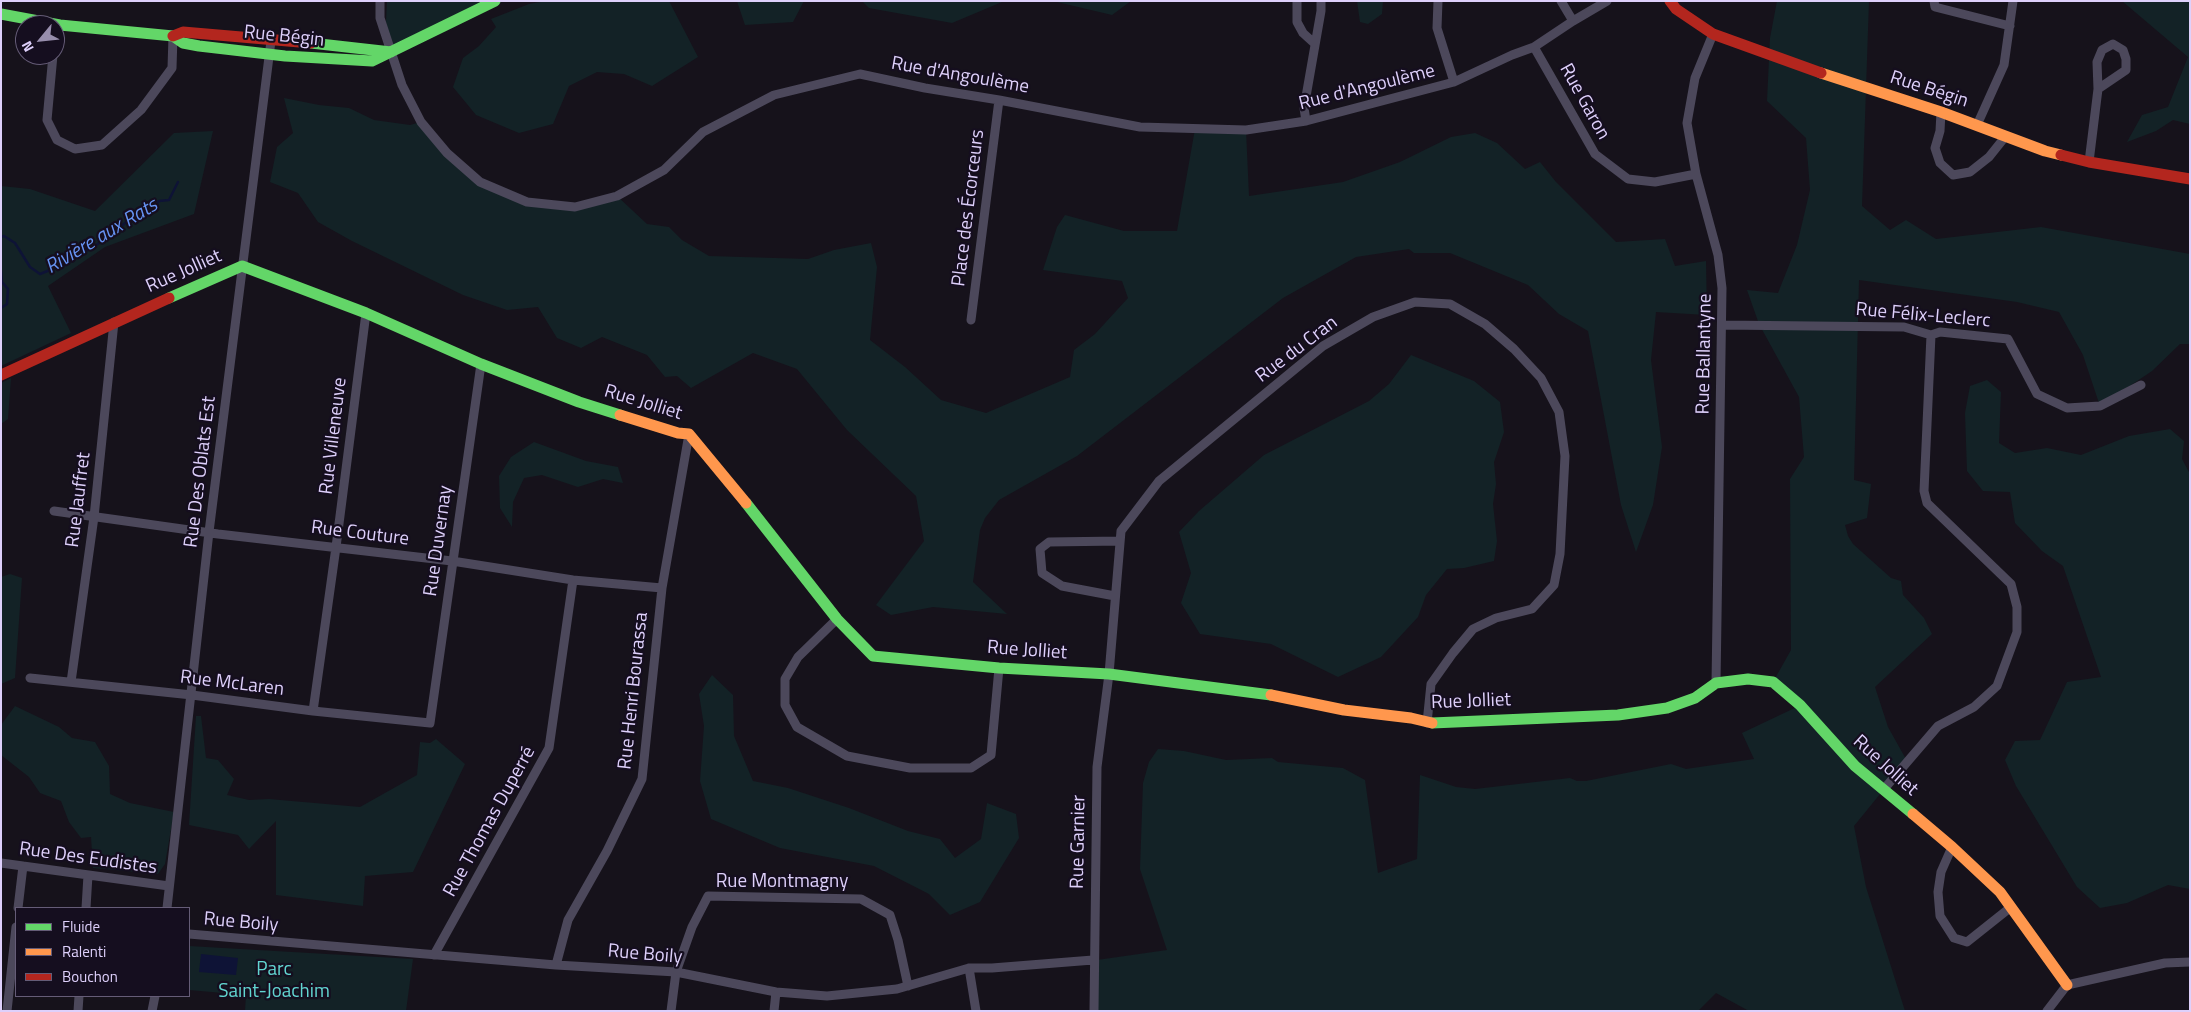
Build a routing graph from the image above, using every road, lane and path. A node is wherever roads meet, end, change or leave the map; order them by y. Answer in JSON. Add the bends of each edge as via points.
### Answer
{"nodes":[{"id":1,"x":380,"y":1,"type":"edge"},
{"id":2,"x":495,"y":1,"type":"edge"},
{"id":3,"x":1297,"y":1,"type":"edge"},
{"id":4,"x":1321,"y":1,"type":"edge"},
{"id":5,"x":1438,"y":1,"type":"edge"},
{"id":6,"x":1561,"y":1,"type":"edge"},
{"id":7,"x":1607,"y":1,"type":"edge"},
{"id":8,"x":1670,"y":1,"type":"edge"},
{"id":9,"x":1934,"y":1,"type":"edge"},
{"id":10,"x":2013,"y":1,"type":"edge"},
{"id":11,"x":1,"y":14,"type":"edge"},
{"id":12,"x":15,"y":17,"type":"edge"},
{"id":13,"x":1573,"y":21,"type":"junction"},
{"id":14,"x":65,"y":25,"type":"edge"},
{"id":15,"x":2010,"y":26,"type":"junction"},
{"id":16,"x":1713,"y":34,"type":"junction"},
{"id":17,"x":173,"y":36,"type":"junction"},
{"id":18,"x":271,"y":40,"type":"junction"},
{"id":19,"x":1314,"y":43,"type":"junction"},
{"id":20,"x":1534,"y":47,"type":"junction"},
{"id":21,"x":391,"y":52,"type":"junction"},
{"id":22,"x":269,"y":54,"type":"junction"},
{"id":23,"x":52,"y":65,"type":"edge"},
{"id":24,"x":1454,"y":82,"type":"junction"},
{"id":25,"x":2098,"y":88,"type":"junction"},
{"id":26,"x":999,"y":100,"type":"junction"},
{"id":27,"x":1941,"y":112,"type":"junction"},
{"id":28,"x":1306,"y":121,"type":"junction"},
{"id":29,"x":1977,"y":125,"type":"junction"},
{"id":30,"x":2005,"y":137,"type":"junction"},
{"id":31,"x":2089,"y":162,"type":"junction"},
{"id":32,"x":1696,"y":174,"type":"junction"},
{"id":33,"x":2190,"y":179,"type":"edge"},
{"id":34,"x":242,"y":266,"type":"junction"},
{"id":35,"x":366,"y":313,"type":"junction"},
{"id":36,"x":972,"y":320,"type":"dead end"},
{"id":37,"x":114,"y":322,"type":"junction"},
{"id":38,"x":1722,"y":325,"type":"junction"},
{"id":39,"x":1931,"y":335,"type":"junction"},
{"id":40,"x":481,"y":364,"type":"junction"},
{"id":41,"x":1,"y":375,"type":"edge"},
{"id":42,"x":2141,"y":385,"type":"dead end"},
{"id":43,"x":689,"y":434,"type":"junction"},
{"id":44,"x":54,"y":512,"type":"dead end"},
{"id":45,"x":94,"y":517,"type":"junction"},
{"id":46,"x":209,"y":532,"type":"junction"},
{"id":47,"x":1120,"y":541,"type":"junction"},
{"id":48,"x":336,"y":547,"type":"junction"},
{"id":49,"x":452,"y":561,"type":"junction"},
{"id":50,"x":573,"y":580,"type":"junction"},
{"id":51,"x":662,"y":588,"type":"junction"},
{"id":52,"x":1116,"y":596,"type":"junction"},
{"id":53,"x":837,"y":619,"type":"junction"},
{"id":54,"x":1000,"y":668,"type":"junction"},
{"id":55,"x":1109,"y":674,"type":"junction"},
{"id":56,"x":30,"y":678,"type":"dead end"},
{"id":57,"x":71,"y":682,"type":"junction"},
{"id":58,"x":1716,"y":683,"type":"junction"},
{"id":59,"x":192,"y":694,"type":"junction"},
{"id":60,"x":312,"y":711,"type":"junction"},
{"id":61,"x":430,"y":723,"type":"joint"},
{"id":62,"x":1427,"y":723,"type":"junction"},
{"id":63,"x":1884,"y":789,"type":"junction"},
{"id":64,"x":1952,"y":847,"type":"junction"},
{"id":65,"x":1,"y":863,"type":"edge"},
{"id":66,"x":23,"y":866,"type":"junction"},
{"id":67,"x":88,"y":875,"type":"junction"},
{"id":68,"x":169,"y":886,"type":"junction"},
{"id":69,"x":18,"y":907,"type":"edge"},
{"id":70,"x":86,"y":907,"type":"edge"},
{"id":71,"x":167,"y":907,"type":"edge"},
{"id":72,"x":2011,"y":907,"type":"junction"},
{"id":73,"x":190,"y":934,"type":"edge"},
{"id":74,"x":15,"y":936,"type":"edge"},
{"id":75,"x":434,"y":955,"type":"junction"},
{"id":76,"x":1093,"y":960,"type":"junction"},
{"id":77,"x":2190,"y":962,"type":"edge"},
{"id":78,"x":556,"y":965,"type":"junction"},
{"id":79,"x":969,"y":968,"type":"junction"},
{"id":80,"x":676,"y":972,"type":"junction"},
{"id":81,"x":2067,"y":985,"type":"junction"},
{"id":82,"x":908,"y":986,"type":"junction"},
{"id":83,"x":776,"y":992,"type":"junction"},
{"id":84,"x":79,"y":997,"type":"edge"},
{"id":85,"x":155,"y":997,"type":"edge"},
{"id":86,"x":7,"y":1011,"type":"edge"},
{"id":87,"x":78,"y":1011,"type":"edge"},
{"id":88,"x":152,"y":1011,"type":"edge"},
{"id":89,"x":671,"y":1011,"type":"edge"},
{"id":90,"x":774,"y":1011,"type":"edge"},
{"id":91,"x":976,"y":1011,"type":"edge"},
{"id":92,"x":1094,"y":1011,"type":"edge"},
{"id":93,"x":2047,"y":1011,"type":"edge"}],
"edges":[{"from":1,"to":21,"type":"street","name":"Rue d'Angoulème","via":[[380,18]]},
{"from":2,"to":21,"type":"street","name":"Rue Bégin"},
{"from":3,"to":19,"type":"street","via":[[1297,22]]},
{"from":4,"to":19,"type":"street"},
{"from":5,"to":24,"type":"street","via":[[1437,28]]},
{"from":6,"to":13,"type":"street"},
{"from":7,"to":13,"type":"street","name":"Rue d'Angoulème"},
{"from":8,"to":16,"type":"street","name":"Rue Bégin"},
{"from":9,"to":15,"type":"street","via":[[1935,7]]},
{"from":10,"to":15,"type":"street"},
{"from":11,"to":12,"type":"street","name":"Rue Bégin"},
{"from":13,"to":20,"type":"street","name":"Rue d'Angoulème"},
{"from":14,"to":17,"type":"street","name":"Rue Bégin"},
{"from":15,"to":29,"type":"street","via":[[2004,65]]},
{"from":16,"to":27,"type":"street","name":"Rue Bégin"},
{"from":16,"to":32,"type":"street","name":"Rue Ballantyne","via":[[1695,78],[1687,123]]},
{"from":17,"to":18,"type":"street","name":"Rue Bégin","via":[[183,32]]},
{"from":17,"to":22,"type":"street","name":"Rue Bégin","via":[[183,43]]},
{"from":17,"to":23,"type":"street","via":[[172,68],[141,110],[102,145],[75,149],[57,140],[47,120]]},
{"from":18,"to":21,"type":"street","name":"Rue Bégin"},
{"from":18,"to":22,"type":"street","name":"Rue Des Oblats Est"},
{"from":19,"to":28,"type":"street","via":[[1304,108]]},
{"from":20,"to":24,"type":"street","name":"Rue d'Angoulème"},
{"from":20,"to":32,"type":"street","name":"Rue Garon","via":[[1595,154],[1628,179],[1655,182]]},
{"from":21,"to":22,"type":"street","name":"Rue Bégin","via":[[372,61]]},
{"from":21,"to":26,"type":"street","name":"Rue d'Angoulème","via":[[402,85],[421,122],[447,153],[480,182],[527,202],[575,208],[618,196],[664,170],[703,132],[774,95],[860,74]]},
{"from":22,"to":34,"type":"street","name":"Rue Des Oblats Est"},
{"from":24,"to":28,"type":"street","name":"Rue d'Angoulème"},
{"from":25,"to":25,"type":"street","via":[[2097,62],[2102,50],[2113,44],[2123,50],[2126,70]]},
{"from":25,"to":31,"type":"street"},
{"from":26,"to":28,"type":"street","name":"Rue d'Angoulème","via":[[1140,127],[1246,130]]},
{"from":26,"to":36,"type":"street","name":"Place des Écorceurs"},
{"from":27,"to":29,"type":"street","name":"Rue Bégin"},
{"from":27,"to":30,"type":"street","via":[[1936,148],[1940,163],[1953,175],[1970,172],[1989,157]]},
{"from":29,"to":30,"type":"street","name":"Rue Bégin"},
{"from":30,"to":31,"type":"street","name":"Rue Bégin"},
{"from":31,"to":33,"type":"street","name":"Rue Bégin"},
{"from":32,"to":38,"type":"street","name":"Rue Ballantyne","via":[[1718,255]]},
{"from":34,"to":35,"type":"street","name":"Rue Jolliet"},
{"from":34,"to":37,"type":"street","name":"Rue Jolliet"},
{"from":34,"to":46,"type":"street","name":"Rue Des Oblats Est"},
{"from":35,"to":40,"type":"street","name":"Rue Jolliet"},
{"from":35,"to":48,"type":"street","name":"Rue Villeneuve"},
{"from":37,"to":41,"type":"street","name":"Rue Jolliet"},
{"from":37,"to":45,"type":"street","name":"Rue Jauffret"},
{"from":38,"to":39,"type":"street","name":"Rue Félix-Leclerc","via":[[1904,327]]},
{"from":38,"to":58,"type":"street","name":"Rue Ballantyne"},
{"from":39,"to":42,"type":"street","name":"Rue Félix-Leclerc","via":[[1940,332],[2008,340],[2037,394],[2067,408],[2100,406]]},
{"from":39,"to":63,"type":"street","via":[[1925,497],[1927,503],[2011,584],[2017,607],[2017,632],[1997,686],[1974,707],[1938,726]]},
{"from":40,"to":43,"type":"street","name":"Rue Jolliet","via":[[579,402]]},
{"from":40,"to":49,"type":"street","name":"Rue Duvernay"},
{"from":43,"to":51,"type":"street","name":"Rue Henri Bourassa"},
{"from":43,"to":53,"type":"street","name":"Rue Jolliet"},
{"from":44,"to":45,"type":"street","name":"Rue Couture"},
{"from":45,"to":46,"type":"street","name":"Rue Couture"},
{"from":45,"to":57,"type":"street","name":"Rue Jauffret"},
{"from":46,"to":48,"type":"street","name":"Rue Couture"},
{"from":46,"to":59,"type":"street","name":"Rue Des Oblats Est"},
{"from":47,"to":52,"type":"street","name":"Rue du Cran"},
{"from":47,"to":52,"type":"street","via":[[1049,542],[1040,549],[1042,573],[1062,586]]},
{"from":47,"to":62,"type":"street","name":"Rue du Cran","via":[[1121,531],[1160,481],[1323,346],[1373,317],[1415,302],[1450,304],[1485,324],[1541,378],[1559,412],[1565,456],[1560,554],[1554,585],[1532,609],[1496,618],[1473,629],[1452,652],[1431,684]]},
{"from":48,"to":49,"type":"street","name":"Rue Couture"},
{"from":48,"to":60,"type":"street","name":"Rue Villeneuve"},
{"from":49,"to":50,"type":"street","name":"Rue Couture"},
{"from":49,"to":61,"type":"street","name":"Rue Duvernay"},
{"from":50,"to":51,"type":"street","name":"Rue Couture"},
{"from":50,"to":75,"type":"street","name":"Rue Thomas Duperré","via":[[549,748]]},
{"from":51,"to":78,"type":"street","name":"Rue Henri Bourassa","via":[[642,778],[607,851],[568,920]]},
{"from":52,"to":55,"type":"street","name":"Rue du Cran"},
{"from":53,"to":54,"type":"street","name":"Rue Jolliet","via":[[873,656]]},
{"from":53,"to":54,"type":"street","via":[[798,657],[789,671],[785,679],[785,705],[797,726],[847,756],[910,768],[971,768],[991,755]]},
{"from":54,"to":55,"type":"street","name":"Rue Jolliet"},
{"from":55,"to":62,"type":"street","name":"Rue Jolliet","via":[[1253,691]]},
{"from":55,"to":76,"type":"street","name":"Rue Garnier","via":[[1097,767]]},
{"from":56,"to":57,"type":"street","name":"Rue McLaren"},
{"from":57,"to":59,"type":"street","name":"Rue McLaren"},
{"from":58,"to":62,"type":"street","name":"Rue Jolliet","via":[[1695,698],[1667,708],[1618,715]]},
{"from":58,"to":63,"type":"street","name":"Rue Jolliet","via":[[1748,679],[1773,682],[1800,706],[1855,766]]},
{"from":59,"to":60,"type":"street","name":"Rue McLaren"},
{"from":59,"to":68,"type":"street","name":"Rue Des Oblats Est"},
{"from":60,"to":61,"type":"street","name":"Rue McLaren"},
{"from":63,"to":64,"type":"street","name":"Rue Jolliet"},
{"from":64,"to":72,"type":"street","name":"Rue Jolliet","via":[[2000,892]]},
{"from":64,"to":72,"type":"street","via":[[1941,872],[1938,892],[1940,916],[1954,938],[1968,942]]},
{"from":65,"to":66,"type":"street","name":"Rue Des Eudistes"},
{"from":66,"to":67,"type":"street","name":"Rue Des Eudistes"},
{"from":66,"to":69,"type":"street"},
{"from":67,"to":68,"type":"street","name":"Rue Des Eudistes"},
{"from":67,"to":70,"type":"street"},
{"from":68,"to":71,"type":"street","name":"Rue Des Oblats Est"},
{"from":72,"to":81,"type":"street","name":"Rue Jolliet"},
{"from":73,"to":75,"type":"street","name":"Rue Boily"},
{"from":74,"to":86,"type":"street"},
{"from":75,"to":78,"type":"street","name":"Rue Boily"},
{"from":76,"to":79,"type":"street","name":"Rue Boily"},
{"from":76,"to":92,"type":"street","name":"Rue Garnier"},
{"from":77,"to":81,"type":"street","via":[[2165,963]]},
{"from":78,"to":80,"type":"street","name":"Rue Boily"},
{"from":79,"to":82,"type":"street","name":"Rue Boily"},
{"from":79,"to":91,"type":"street"},
{"from":80,"to":82,"type":"street","name":"Rue Montmagny","via":[[692,927],[708,896],[861,899],[890,915]]},
{"from":80,"to":83,"type":"street","name":"Rue Boily"},
{"from":80,"to":89,"type":"street"},
{"from":81,"to":93,"type":"street"},
{"from":82,"to":83,"type":"street","name":"Rue Boily","via":[[827,996]]},
{"from":83,"to":90,"type":"street"},
{"from":84,"to":87,"type":"street"},
{"from":85,"to":88,"type":"street"}]}
